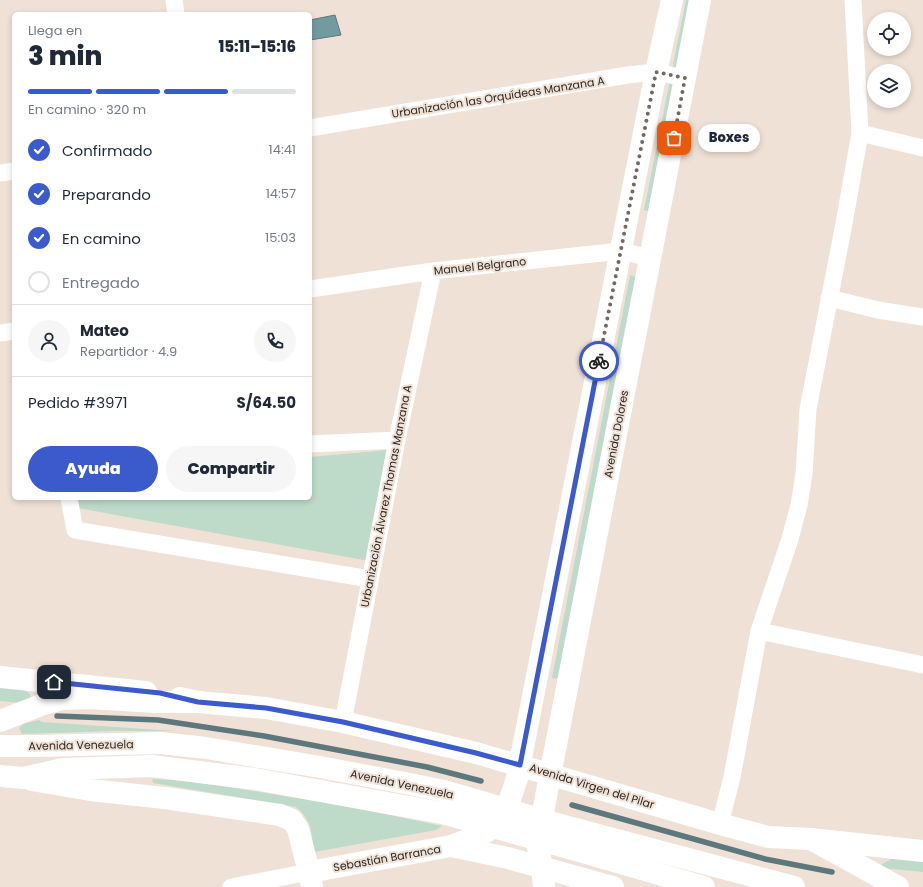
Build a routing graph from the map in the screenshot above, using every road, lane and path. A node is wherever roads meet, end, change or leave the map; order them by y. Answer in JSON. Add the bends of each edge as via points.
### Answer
{"nodes":[{"id":1,"x":174,"y":0,"type":"edge"},
{"id":2,"x":672,"y":0,"type":"edge"},
{"id":3,"x":700,"y":0,"type":"edge"},
{"id":4,"x":853,"y":0,"type":"edge"},
{"id":5,"x":176,"y":12,"type":"edge"},
{"id":6,"x":656,"y":72,"type":"junction"},
{"id":7,"x":685,"y":78,"type":"junction"},
{"id":8,"x":312,"y":128,"type":"edge"},
{"id":9,"x":860,"y":133,"type":"junction"},
{"id":10,"x":923,"y":148,"type":"edge"},
{"id":11,"x":12,"y":171,"type":"edge"},
{"id":12,"x":0,"y":173,"type":"edge"},
{"id":13,"x":621,"y":251,"type":"junction"},
{"id":14,"x":650,"y":258,"type":"junction"},
{"id":15,"x":433,"y":271,"type":"junction"},
{"id":16,"x":312,"y":288,"type":"edge"},
{"id":17,"x":829,"y":298,"type":"junction"},
{"id":18,"x":923,"y":317,"type":"edge"},
{"id":19,"x":12,"y":331,"type":"edge"},
{"id":20,"x":0,"y":333,"type":"edge"},
{"id":21,"x":397,"y":440,"type":"junction"},
{"id":22,"x":312,"y":444,"type":"edge"},
{"id":23,"x":69,"y":500,"type":"edge"},
{"id":24,"x":370,"y":578,"type":"junction"},
{"id":25,"x":759,"y":631,"type":"junction"},
{"id":26,"x":923,"y":665,"type":"edge"},
{"id":27,"x":0,"y":677,"type":"edge"},
{"id":28,"x":198,"y":702,"type":"junction"},
{"id":29,"x":0,"y":721,"type":"edge"},
{"id":30,"x":343,"y":722,"type":"junction"},
{"id":31,"x":0,"y":746,"type":"edge"},
{"id":32,"x":518,"y":772,"type":"junction"},
{"id":33,"x":0,"y":776,"type":"edge"},
{"id":34,"x":23,"y":778,"type":"junction"},
{"id":35,"x":549,"y":780,"type":"junction"},
{"id":36,"x":720,"y":824,"type":"junction"},
{"id":37,"x":811,"y":839,"type":"junction"},
{"id":38,"x":452,"y":846,"type":"junction"},
{"id":39,"x":923,"y":851,"type":"edge"},
{"id":40,"x":543,"y":877,"type":"edge"},
{"id":41,"x":310,"y":879,"type":"edge"},
{"id":42,"x":231,"y":887,"type":"edge"},
{"id":43,"x":613,"y":887,"type":"edge"},
{"id":44,"x":704,"y":887,"type":"edge"},
{"id":45,"x":794,"y":887,"type":"edge"},
{"id":46,"x":898,"y":887,"type":"edge"}],
"edges":[{"from":1,"to":5,"type":"street"},
{"from":2,"to":6,"type":"main road"},
{"from":3,"to":7,"type":"main road","name":"Avenida Dolores"},
{"from":4,"to":9,"type":"street"},
{"from":6,"to":7,"type":"street","name":"Urbanización las Orquídeas Manzana A"},
{"from":6,"to":8,"type":"street","name":"Urbanización las Orquídeas Manzana A"},
{"from":6,"to":13,"type":"main road"},
{"from":7,"to":14,"type":"main road","name":"Avenida Dolores"},
{"from":9,"to":10,"type":"street"},
{"from":9,"to":17,"type":"street"},
{"from":11,"to":12,"type":"street"},
{"from":13,"to":14,"type":"street","name":"Manuel Belgrano"},
{"from":13,"to":15,"type":"street","name":"Manuel Belgrano"},
{"from":13,"to":32,"type":"main road"},
{"from":14,"to":35,"type":"main road","name":"Avenida Dolores"},
{"from":15,"to":16,"type":"street","name":"Manuel Belgrano"},
{"from":15,"to":21,"type":"street","name":"Urbanización Álvarez Thomas Manzana A"},
{"from":17,"to":18,"type":"street","via":[[878,310]]},
{"from":17,"to":25,"type":"street","via":[[808,409],[804,474],[799,505]]},
{"from":19,"to":20,"type":"street"},
{"from":21,"to":22,"type":"street"},
{"from":21,"to":24,"type":"street","name":"Urbanización Álvarez Thomas Manzana A"},
{"from":23,"to":24,"type":"street","via":[[75,530]]},
{"from":24,"to":30,"type":"street","name":"Urbanización Álvarez Thomas Manzana A"},
{"from":25,"to":26,"type":"street"},
{"from":25,"to":36,"type":"street","via":[[732,776]]},
{"from":27,"to":28,"type":"main road","name":"Avenida Virgen del Pilar","via":[[160,693]]},
{"from":28,"to":29,"type":"main road","via":[[62,699]]},
{"from":28,"to":30,"type":"main road","name":"Avenida Virgen del Pilar","via":[[266,708]]},
{"from":30,"to":32,"type":"main road","name":"Avenida Virgen del Pilar","via":[[476,753]]},
{"from":31,"to":45,"type":"main road","name":"Avenida Venezuela","via":[[160,744],[206,748],[320,767],[444,792]]},
{"from":32,"to":35,"type":"main road","name":"Avenida Virgen del Pilar"},
{"from":32,"to":38,"type":"main road","via":[[509,803],[488,831]]},
{"from":33,"to":34,"type":"main road","name":"Avenida Venezuela"},
{"from":34,"to":41,"type":"main road","via":[[90,790],[280,815],[292,820],[298,829]]},
{"from":34,"to":44,"type":"main road","name":"Avenida Venezuela","via":[[63,769],[152,766],[255,779],[442,814]]},
{"from":35,"to":36,"type":"main road","name":"Avenida Virgen del Pilar"},
{"from":35,"to":40,"type":"main road","name":"Avenida Dolores","via":[[537,843]]},
{"from":36,"to":37,"type":"main road","name":"Avenida Virgen del Pilar","via":[[768,837]]},
{"from":37,"to":39,"type":"main road","name":"Avenida Virgen del Pilar"},
{"from":37,"to":46,"type":"main road"},
{"from":38,"to":40,"type":"main road","name":"Sebastián Barranca","via":[[508,858]]},
{"from":38,"to":41,"type":"main road","name":"Sebastián Barranca"},
{"from":40,"to":43,"type":"main road"},
{"from":41,"to":42,"type":"street","name":"Sebastián Barranca"}]}
